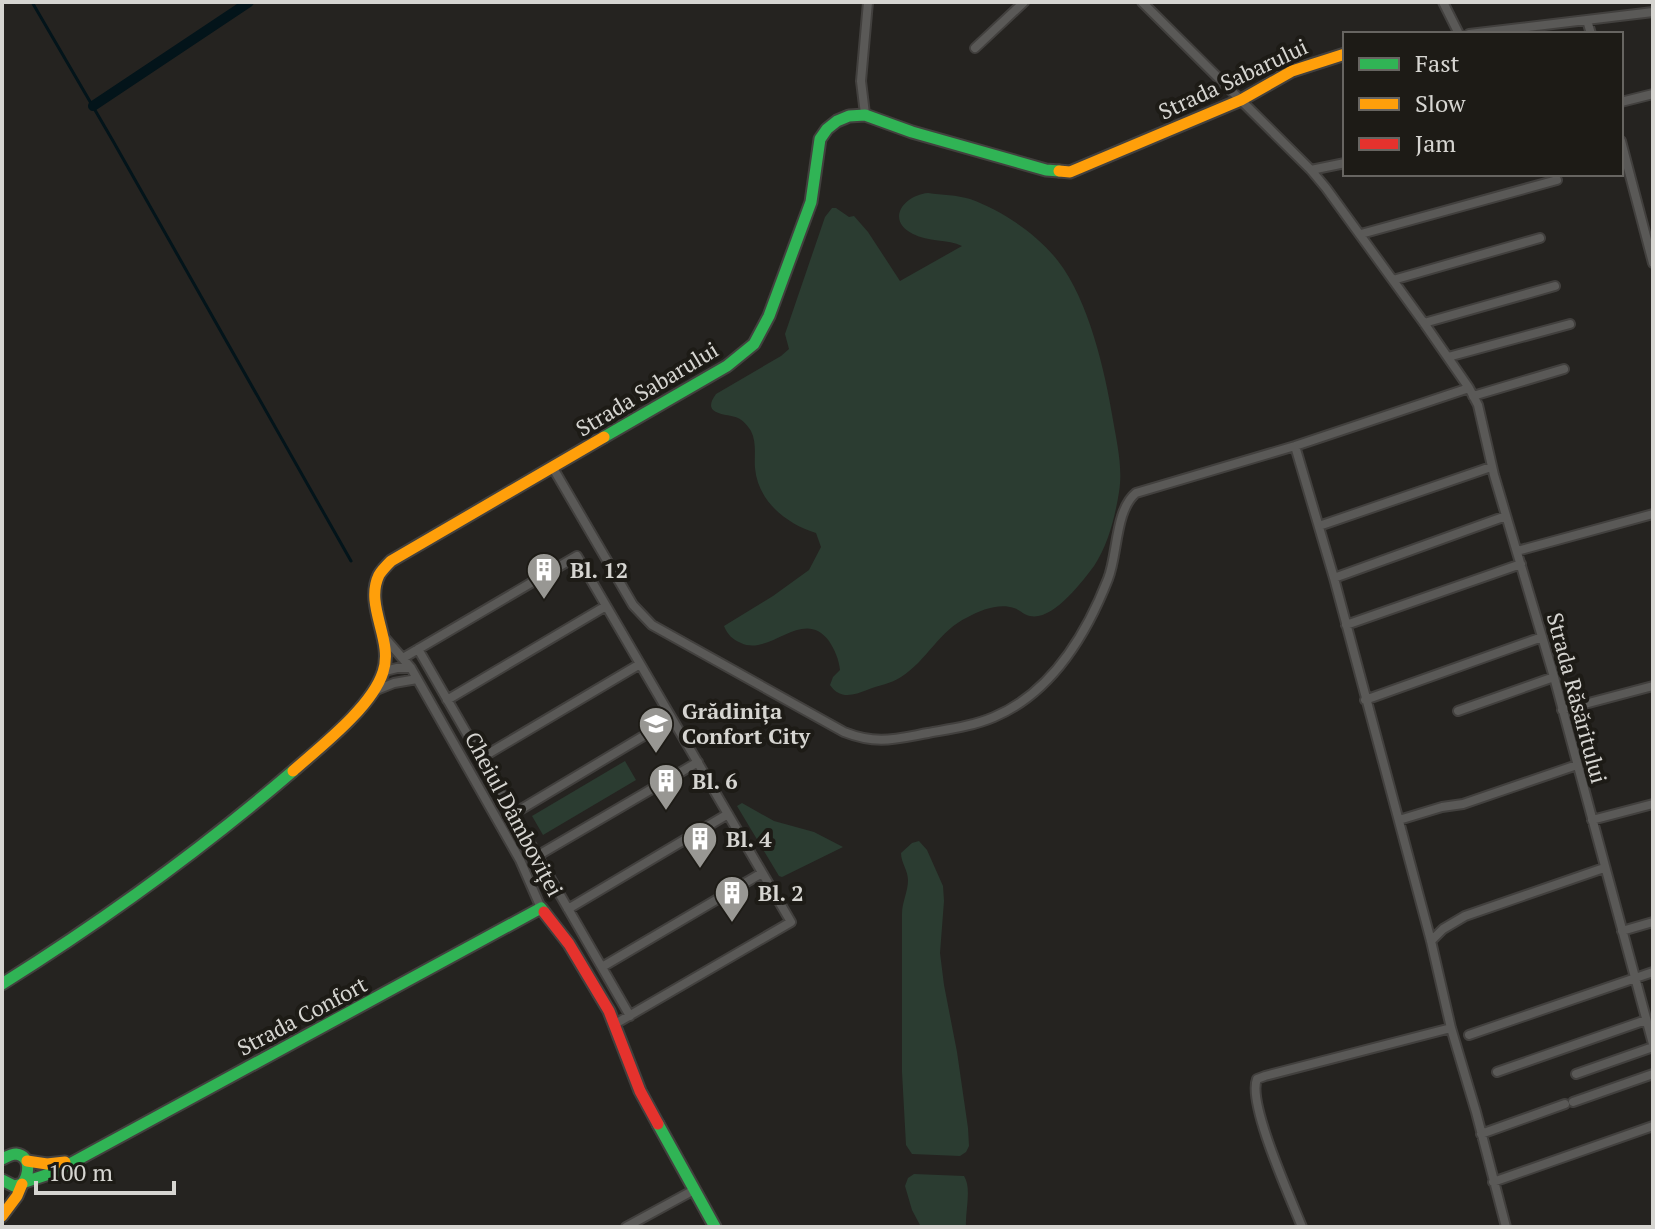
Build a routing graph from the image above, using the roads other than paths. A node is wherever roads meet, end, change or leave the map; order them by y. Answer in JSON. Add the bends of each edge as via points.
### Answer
{"nodes":[{"id":1,"x":868,"y":2,"type":"edge"},
{"id":2,"x":1024,"y":2,"type":"edge"},
{"id":3,"x":1142,"y":2,"type":"edge"},
{"id":4,"x":1443,"y":2,"type":"edge"},
{"id":5,"x":1653,"y":12,"type":"edge"},
{"id":6,"x":1587,"y":20,"type":"junction"},
{"id":7,"x":1458,"y":32,"type":"edge"},
{"id":8,"x":1486,"y":32,"type":"edge"},
{"id":9,"x":1590,"y":32,"type":"edge"},
{"id":10,"x":975,"y":48,"type":"dead end"},
{"id":11,"x":1343,"y":55,"type":"edge"},
{"id":12,"x":1653,"y":94,"type":"edge"},
{"id":13,"x":1241,"y":100,"type":"junction"},
{"id":14,"x":1623,"y":102,"type":"edge"},
{"id":15,"x":865,"y":114,"type":"junction"},
{"id":16,"x":1623,"y":147,"type":"edge"},
{"id":17,"x":1343,"y":163,"type":"edge"},
{"id":18,"x":1311,"y":170,"type":"junction"},
{"id":19,"x":1557,"y":180,"type":"dead end"},
{"id":20,"x":1648,"y":227,"type":"edge"},
{"id":21,"x":1361,"y":234,"type":"junction"},
{"id":22,"x":1540,"y":238,"type":"dead end"},
{"id":23,"x":1653,"y":263,"type":"edge"},
{"id":24,"x":1393,"y":280,"type":"junction"},
{"id":25,"x":1555,"y":286,"type":"dead end"},
{"id":26,"x":1424,"y":323,"type":"junction"},
{"id":27,"x":1570,"y":324,"type":"dead end"},
{"id":28,"x":1448,"y":357,"type":"junction"},
{"id":29,"x":1564,"y":369,"type":"dead end"},
{"id":30,"x":1471,"y":392,"type":"junction"},
{"id":31,"x":1295,"y":446,"type":"junction"},
{"id":32,"x":1491,"y":467,"type":"junction"},
{"id":33,"x":553,"y":468,"type":"junction"},
{"id":34,"x":1653,"y":514,"type":"edge"},
{"id":35,"x":1506,"y":516,"type":"junction"},
{"id":36,"x":1319,"y":526,"type":"junction"},
{"id":37,"x":1517,"y":551,"type":"junction"},
{"id":38,"x":1521,"y":564,"type":"junction"},
{"id":39,"x":1334,"y":578,"type":"junction"},
{"id":40,"x":606,"y":606,"type":"junction"},
{"id":41,"x":1346,"y":625,"type":"junction"},
{"id":42,"x":382,"y":635,"type":"junction"},
{"id":43,"x":1542,"y":637,"type":"junction"},
{"id":44,"x":418,"y":649,"type":"junction"},
{"id":45,"x":403,"y":658,"type":"junction"},
{"id":46,"x":640,"y":664,"type":"junction"},
{"id":47,"x":411,"y":668,"type":"junction"},
{"id":48,"x":385,"y":671,"type":"junction"},
{"id":49,"x":1554,"y":677,"type":"junction"},
{"id":50,"x":417,"y":679,"type":"junction"},
{"id":51,"x":1653,"y":686,"type":"edge"},
{"id":52,"x":373,"y":691,"type":"junction"},
{"id":53,"x":447,"y":700,"type":"junction"},
{"id":54,"x":1365,"y":700,"type":"junction"},
{"id":55,"x":1562,"y":710,"type":"junction"},
{"id":56,"x":1458,"y":711,"type":"dead end"},
{"id":57,"x":672,"y":719,"type":"junction"},
{"id":58,"x":481,"y":758,"type":"junction"},
{"id":59,"x":698,"y":762,"type":"junction"},
{"id":60,"x":1577,"y":765,"type":"junction"},
{"id":61,"x":1653,"y":804,"type":"edge"},
{"id":62,"x":728,"y":814,"type":"junction"},
{"id":63,"x":515,"y":817,"type":"junction"},
{"id":64,"x":1399,"y":820,"type":"junction"},
{"id":65,"x":1592,"y":820,"type":"junction"},
{"id":66,"x":502,"y":828,"type":"junction"},
{"id":67,"x":537,"y":856,"type":"junction"},
{"id":68,"x":1604,"y":868,"type":"junction"},
{"id":69,"x":762,"y":873,"type":"junction"},
{"id":70,"x":541,"y":908,"type":"junction"},
{"id":71,"x":568,"y":909,"type":"junction"},
{"id":72,"x":1653,"y":922,"type":"edge"},
{"id":73,"x":1622,"y":931,"type":"junction"},
{"id":74,"x":1431,"y":941,"type":"junction"},
{"id":75,"x":602,"y":967,"type":"junction"},
{"id":76,"x":1653,"y":972,"type":"edge"},
{"id":77,"x":1634,"y":977,"type":"junction"},
{"id":78,"x":2,"y":984,"type":"edge"},
{"id":79,"x":630,"y":1016,"type":"junction"},
{"id":80,"x":1649,"y":1023,"type":"edge"},
{"id":81,"x":615,"y":1024,"type":"junction"},
{"id":82,"x":1451,"y":1028,"type":"junction"},
{"id":83,"x":1469,"y":1035,"type":"dead end"},
{"id":84,"x":1653,"y":1046,"type":"edge"},
{"id":85,"x":1497,"y":1072,"type":"dead end"},
{"id":86,"x":1576,"y":1074,"type":"dead end"},
{"id":87,"x":1653,"y":1074,"type":"edge"},
{"id":88,"x":1653,"y":1126,"type":"edge"},
{"id":89,"x":1481,"y":1134,"type":"junction"},
{"id":90,"x":5,"y":1153,"type":"edge"},
{"id":91,"x":81,"y":1158,"type":"junction"},
{"id":92,"x":27,"y":1161,"type":"junction"},
{"id":93,"x":2,"y":1180,"type":"edge"},
{"id":94,"x":1493,"y":1182,"type":"junction"},
{"id":95,"x":21,"y":1184,"type":"junction"},
{"id":96,"x":2,"y":1190,"type":"edge"},
{"id":97,"x":694,"y":1190,"type":"junction"},
{"id":98,"x":2,"y":1216,"type":"edge"},
{"id":99,"x":626,"y":1227,"type":"edge"},
{"id":100,"x":715,"y":1227,"type":"edge"},
{"id":101,"x":1302,"y":1227,"type":"edge"},
{"id":102,"x":1506,"y":1227,"type":"edge"}],
"edges":[{"from":1,"to":15,"type":"street","via":[[861,71]]},
{"from":2,"to":10,"type":"street"},
{"from":3,"to":13,"type":"street","name":"Strada Răsăritului"},
{"from":4,"to":7,"type":"street"},
{"from":5,"to":6,"type":"street"},
{"from":6,"to":8,"type":"street"},
{"from":6,"to":9,"type":"street"},
{"from":11,"to":13,"type":"street","name":"Strada Sabarului","via":[[1292,71]]},
{"from":12,"to":14,"type":"street"},
{"from":13,"to":15,"type":"street","name":"Strada Sabarului","via":[[1070,172],[1028,165]]},
{"from":13,"to":18,"type":"street","name":"Strada Răsăritului"},
{"from":15,"to":33,"type":"street","name":"Strada Sabarului","via":[[834,123],[820,139],[811,202],[754,344],[727,366]]},
{"from":16,"to":20,"type":"street"},
{"from":17,"to":18,"type":"street"},
{"from":18,"to":21,"type":"street","name":"Strada Răsăritului"},
{"from":19,"to":21,"type":"street"},
{"from":20,"to":23,"type":"street"},
{"from":21,"to":24,"type":"street","name":"Strada Răsăritului"},
{"from":22,"to":24,"type":"street"},
{"from":24,"to":26,"type":"street","name":"Strada Răsăritului"},
{"from":25,"to":26,"type":"street"},
{"from":26,"to":28,"type":"street","name":"Strada Răsăritului"},
{"from":27,"to":28,"type":"street"},
{"from":28,"to":30,"type":"street","name":"Strada Răsăritului"},
{"from":29,"to":30,"type":"street"},
{"from":30,"to":31,"type":"street"},
{"from":30,"to":32,"type":"street","name":"Strada Răsăritului"},
{"from":31,"to":33,"type":"street","via":[[1136,493],[1124,510],[1112,569],[1096,607],[1068,655],[1043,683],[984,721],[882,741],[844,732],[652,625],[633,605]]},
{"from":31,"to":36,"type":"street"},
{"from":32,"to":35,"type":"street","name":"Strada Răsăritului"},
{"from":32,"to":36,"type":"street"},
{"from":33,"to":42,"type":"street","name":"Strada Sabarului","via":[[387,565],[375,589]]},
{"from":34,"to":37,"type":"street"},
{"from":35,"to":37,"type":"street","name":"Strada Răsăritului"},
{"from":35,"to":39,"type":"street"},
{"from":36,"to":39,"type":"street"},
{"from":37,"to":38,"type":"street","name":"Strada Răsăritului"},
{"from":38,"to":41,"type":"street"},
{"from":38,"to":43,"type":"street","name":"Strada Răsăritului"},
{"from":39,"to":41,"type":"street"},
{"from":40,"to":44,"type":"street","via":[[577,556]]},
{"from":40,"to":46,"type":"street"},
{"from":40,"to":53,"type":"street"},
{"from":41,"to":54,"type":"street"},
{"from":42,"to":45,"type":"street","name":"Cheiul Dâmboviței"},
{"from":42,"to":48,"type":"street","name":"Strada Sabarului"},
{"from":43,"to":49,"type":"street","name":"Strada Răsăritului"},
{"from":43,"to":54,"type":"street"},
{"from":44,"to":45,"type":"street"},
{"from":44,"to":53,"type":"street"},
{"from":45,"to":47,"type":"street","name":"Cheiul Dâmboviței"},
{"from":46,"to":57,"type":"street"},
{"from":46,"to":58,"type":"street"},
{"from":47,"to":48,"type":"street"},
{"from":47,"to":50,"type":"street","name":"Cheiul Dâmboviței"},
{"from":48,"to":52,"type":"street"},
{"from":49,"to":55,"type":"street","name":"Strada Răsăritului"},
{"from":49,"to":56,"type":"street"},
{"from":50,"to":52,"type":"street"},
{"from":50,"to":66,"type":"street","name":"Cheiul Dâmboviței"},
{"from":51,"to":55,"type":"street"},
{"from":52,"to":78,"type":"street","via":[[229,825]]},
{"from":53,"to":58,"type":"street"},
{"from":54,"to":64,"type":"street"},
{"from":55,"to":60,"type":"street","name":"Strada Răsăritului"},
{"from":57,"to":59,"type":"street"},
{"from":57,"to":63,"type":"street"},
{"from":58,"to":63,"type":"street"},
{"from":59,"to":62,"type":"street"},
{"from":59,"to":67,"type":"street"},
{"from":60,"to":64,"type":"street"},
{"from":60,"to":65,"type":"street","name":"Strada Răsăritului"},
{"from":61,"to":65,"type":"street"},
{"from":62,"to":69,"type":"street"},
{"from":62,"to":71,"type":"street"},
{"from":63,"to":66,"type":"street"},
{"from":63,"to":67,"type":"street"},
{"from":64,"to":74,"type":"street"},
{"from":65,"to":68,"type":"street","name":"Strada Răsăritului"},
{"from":66,"to":70,"type":"street","name":"Cheiul Dâmboviței"},
{"from":67,"to":71,"type":"street"},
{"from":68,"to":73,"type":"street","name":"Strada Răsăritului"},
{"from":68,"to":74,"type":"street","via":[[1465,916]]},
{"from":69,"to":75,"type":"street"},
{"from":69,"to":79,"type":"street","via":[[791,922]]},
{"from":70,"to":81,"type":"street","name":"Cheiul Dâmboviței"},
{"from":70,"to":91,"type":"street","name":"Strada Confort"},
{"from":71,"to":75,"type":"street"},
{"from":72,"to":73,"type":"street"},
{"from":73,"to":77,"type":"street","name":"Strada Răsăritului"},
{"from":74,"to":82,"type":"street"},
{"from":75,"to":79,"type":"street"},
{"from":76,"to":77,"type":"street"},
{"from":77,"to":80,"type":"street","name":"Strada Răsăritului"},
{"from":77,"to":83,"type":"street"},
{"from":79,"to":81,"type":"street"},
{"from":80,"to":84,"type":"street","name":"Strada Răsăritului"},
{"from":80,"to":85,"type":"street"},
{"from":81,"to":97,"type":"street","name":"Cheiul Dâmboviței","via":[[640,1091]]},
{"from":82,"to":89,"type":"street"},
{"from":82,"to":101,"type":"street","via":[[1257,1079],[1255,1094],[1264,1128]]},
{"from":84,"to":86,"type":"street"},
{"from":87,"to":89,"type":"street"},
{"from":88,"to":94,"type":"street"},
{"from":89,"to":94,"type":"street"},
{"from":90,"to":92,"type":"street"},
{"from":91,"to":92,"type":"street","name":"Strada Confort","via":[[47,1164]]},
{"from":91,"to":95,"type":"street","name":"Strada Confort"},
{"from":92,"to":95,"type":"street","via":[[30,1170]]},
{"from":93,"to":95,"type":"street","via":[[11,1186]]},
{"from":94,"to":102,"type":"street"},
{"from":95,"to":96,"type":"street","name":"Strada Confort"},
{"from":95,"to":98,"type":"street"},
{"from":97,"to":99,"type":"street"},
{"from":97,"to":100,"type":"street","name":"Cheiul Dâmboviței"}]}
